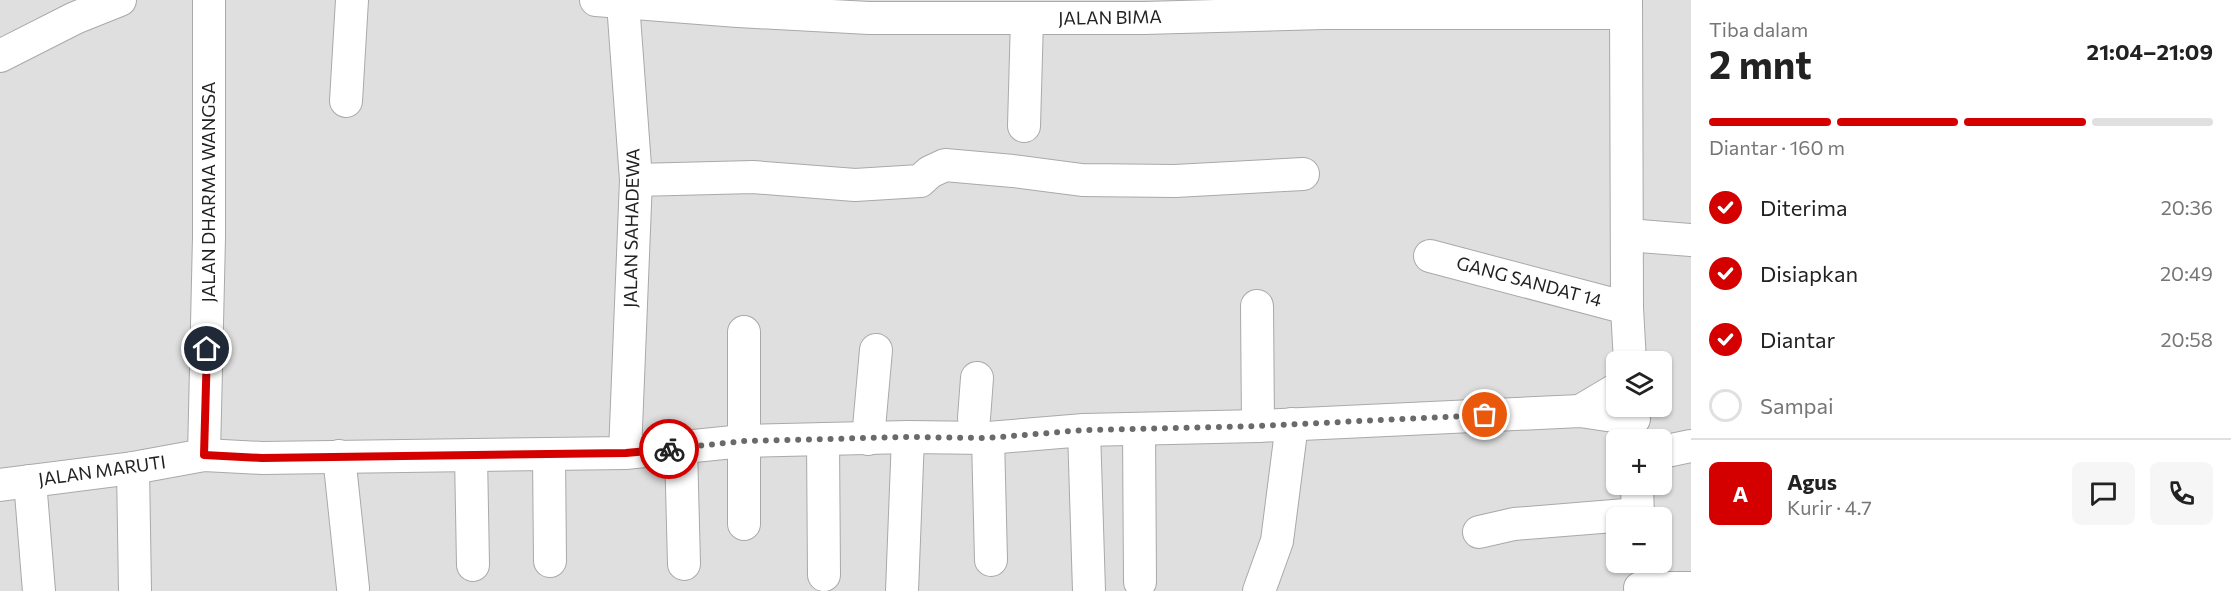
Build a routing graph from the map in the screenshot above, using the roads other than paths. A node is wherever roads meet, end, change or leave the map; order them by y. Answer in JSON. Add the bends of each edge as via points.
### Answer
{"nodes":[{"id":1,"x":120,"y":0,"type":"edge"},
{"id":2,"x":208,"y":0,"type":"edge"},
{"id":3,"x":352,"y":0,"type":"edge"},
{"id":4,"x":610,"y":2,"type":"edge"},
{"id":5,"x":738,"y":6,"type":"edge"},
{"id":6,"x":1626,"y":7,"type":"edge"},
{"id":7,"x":1235,"y":8,"type":"edge"},
{"id":8,"x":869,"y":9,"type":"edge"},
{"id":9,"x":931,"y":9,"type":"edge"},
{"id":10,"x":1073,"y":9,"type":"edge"},
{"id":11,"x":1144,"y":9,"type":"edge"},
{"id":12,"x":1027,"y":19,"type":"junction"},
{"id":13,"x":0,"y":56,"type":"edge"},
{"id":14,"x":346,"y":101,"type":"dead end"},
{"id":15,"x":1024,"y":126,"type":"dead end"},
{"id":16,"x":1303,"y":174,"type":"dead end"},
{"id":17,"x":636,"y":180,"type":"junction"},
{"id":18,"x":1627,"y":235,"type":"junction"},
{"id":19,"x":1691,"y":240,"type":"edge"},
{"id":20,"x":1430,"y":256,"type":"dead end"},
{"id":21,"x":1257,"y":306,"type":"dead end"},
{"id":22,"x":1627,"y":308,"type":"junction"},
{"id":23,"x":744,"y":333,"type":"dead end"},
{"id":24,"x":876,"y":350,"type":"dead end"},
{"id":25,"x":1629,"y":351,"type":"edge"},
{"id":26,"x":977,"y":378,"type":"dead end"},
{"id":27,"x":1606,"y":396,"type":"edge"},
{"id":28,"x":1580,"y":411,"type":"junction"},
{"id":29,"x":1634,"y":422,"type":"edge"},
{"id":30,"x":1292,"y":424,"type":"junction"},
{"id":31,"x":1258,"y":426,"type":"junction"},
{"id":32,"x":981,"y":428,"type":"junction"},
{"id":33,"x":1139,"y":429,"type":"junction"},
{"id":34,"x":1084,"y":430,"type":"junction"},
{"id":35,"x":908,"y":437,"type":"junction"},
{"id":36,"x":824,"y":439,"type":"junction"},
{"id":37,"x":868,"y":439,"type":"junction"},
{"id":38,"x":744,"y":441,"type":"junction"},
{"id":39,"x":1691,"y":446,"type":"edge"},
{"id":40,"x":681,"y":448,"type":"junction"},
{"id":41,"x":1672,"y":450,"type":"edge"},
{"id":42,"x":626,"y":453,"type":"junction"},
{"id":43,"x":549,"y":454,"type":"junction"},
{"id":44,"x":204,"y":455,"type":"junction"},
{"id":45,"x":471,"y":455,"type":"junction"},
{"id":46,"x":339,"y":456,"type":"junction"},
{"id":47,"x":133,"y":468,"type":"junction"},
{"id":48,"x":15,"y":483,"type":"edge"},
{"id":49,"x":1638,"y":505,"type":"edge"},
{"id":50,"x":744,"y":525,"type":"dead end"},
{"id":51,"x":1479,"y":532,"type":"dead end"},
{"id":52,"x":991,"y":560,"type":"dead end"},
{"id":53,"x":550,"y":561,"type":"dead end"},
{"id":54,"x":684,"y":564,"type":"dead end"},
{"id":55,"x":472,"y":565,"type":"dead end"},
{"id":56,"x":825,"y":575,"type":"dead end"},
{"id":57,"x":1640,"y":580,"type":"edge"},
{"id":58,"x":1140,"y":582,"type":"dead end"},
{"id":59,"x":353,"y":588,"type":"dead end"},
{"id":60,"x":1691,"y":588,"type":"edge"},
{"id":61,"x":39,"y":591,"type":"edge"},
{"id":62,"x":135,"y":591,"type":"edge"},
{"id":63,"x":902,"y":591,"type":"edge"},
{"id":64,"x":1089,"y":591,"type":"edge"},
{"id":65,"x":1259,"y":591,"type":"edge"}],
"edges":[{"from":1,"to":13,"type":"street"},
{"from":2,"to":44,"type":"street","name":"JALAN DHARMA WANGSA","via":[[209,237]]},
{"from":3,"to":14,"type":"street"},
{"from":4,"to":5,"type":"street","name":"JALAN BIMA"},
{"from":4,"to":17,"type":"street","name":"JALAN SAHADEWA"},
{"from":5,"to":8,"type":"street","name":"JALAN BIMA"},
{"from":6,"to":7,"type":"street","name":"JALAN BIMA","via":[[1324,13]]},
{"from":6,"to":18,"type":"street"},
{"from":7,"to":11,"type":"street","name":"JALAN BIMA"},
{"from":8,"to":9,"type":"street","name":"JALAN BIMA"},
{"from":9,"to":12,"type":"street","name":"JALAN BIMA"},
{"from":10,"to":11,"type":"street","name":"JALAN BIMA"},
{"from":10,"to":12,"type":"street","name":"JALAN BIMA"},
{"from":12,"to":15,"type":"street"},
{"from":16,"to":17,"type":"street","via":[[1175,181],[1082,180],[945,165],[920,181],[866,184],[753,177]]},
{"from":17,"to":42,"type":"street","name":"JALAN SAHADEWA"},
{"from":18,"to":19,"type":"street"},
{"from":18,"to":22,"type":"street"},
{"from":20,"to":22,"type":"street","name":"GANG SANDAT 14"},
{"from":21,"to":31,"type":"street"},
{"from":22,"to":25,"type":"street"},
{"from":23,"to":38,"type":"street"},
{"from":24,"to":37,"type":"street"},
{"from":26,"to":32,"type":"street"},
{"from":27,"to":28,"type":"street"},
{"from":28,"to":29,"type":"street","name":"JALAN MARUTI"},
{"from":28,"to":30,"type":"street","name":"JALAN MARUTI"},
{"from":30,"to":31,"type":"street","name":"JALAN MARUTI"},
{"from":30,"to":65,"type":"street","via":[[1277,541]]},
{"from":31,"to":33,"type":"street","name":"JALAN MARUTI"},
{"from":32,"to":34,"type":"street","name":"JALAN MARUTI"},
{"from":32,"to":35,"type":"street","name":"JALAN MARUTI"},
{"from":32,"to":52,"type":"street"},
{"from":33,"to":34,"type":"street","name":"JALAN MARUTI"},
{"from":33,"to":58,"type":"street"},
{"from":34,"to":64,"type":"street"},
{"from":35,"to":37,"type":"street","name":"JALAN MARUTI"},
{"from":35,"to":63,"type":"street"},
{"from":36,"to":37,"type":"street","name":"JALAN MARUTI"},
{"from":36,"to":38,"type":"street","name":"JALAN MARUTI"},
{"from":36,"to":56,"type":"street"},
{"from":38,"to":40,"type":"street","name":"JALAN MARUTI"},
{"from":38,"to":50,"type":"street"},
{"from":39,"to":41,"type":"street"},
{"from":40,"to":42,"type":"street","name":"JALAN MARUTI"},
{"from":40,"to":54,"type":"street"},
{"from":42,"to":43,"type":"street","name":"JALAN MARUTI"},
{"from":43,"to":45,"type":"street","name":"JALAN MARUTI"},
{"from":43,"to":53,"type":"street"},
{"from":44,"to":46,"type":"street","name":"JALAN MARUTI"},
{"from":44,"to":47,"type":"street","name":"JALAN MARUTI"},
{"from":45,"to":46,"type":"street","name":"JALAN MARUTI"},
{"from":45,"to":55,"type":"street"},
{"from":46,"to":59,"type":"street"},
{"from":47,"to":48,"type":"street","name":"JALAN MARUTI"},
{"from":47,"to":62,"type":"street"},
{"from":48,"to":61,"type":"street"},
{"from":49,"to":51,"type":"street"},
{"from":57,"to":60,"type":"street"}]}
